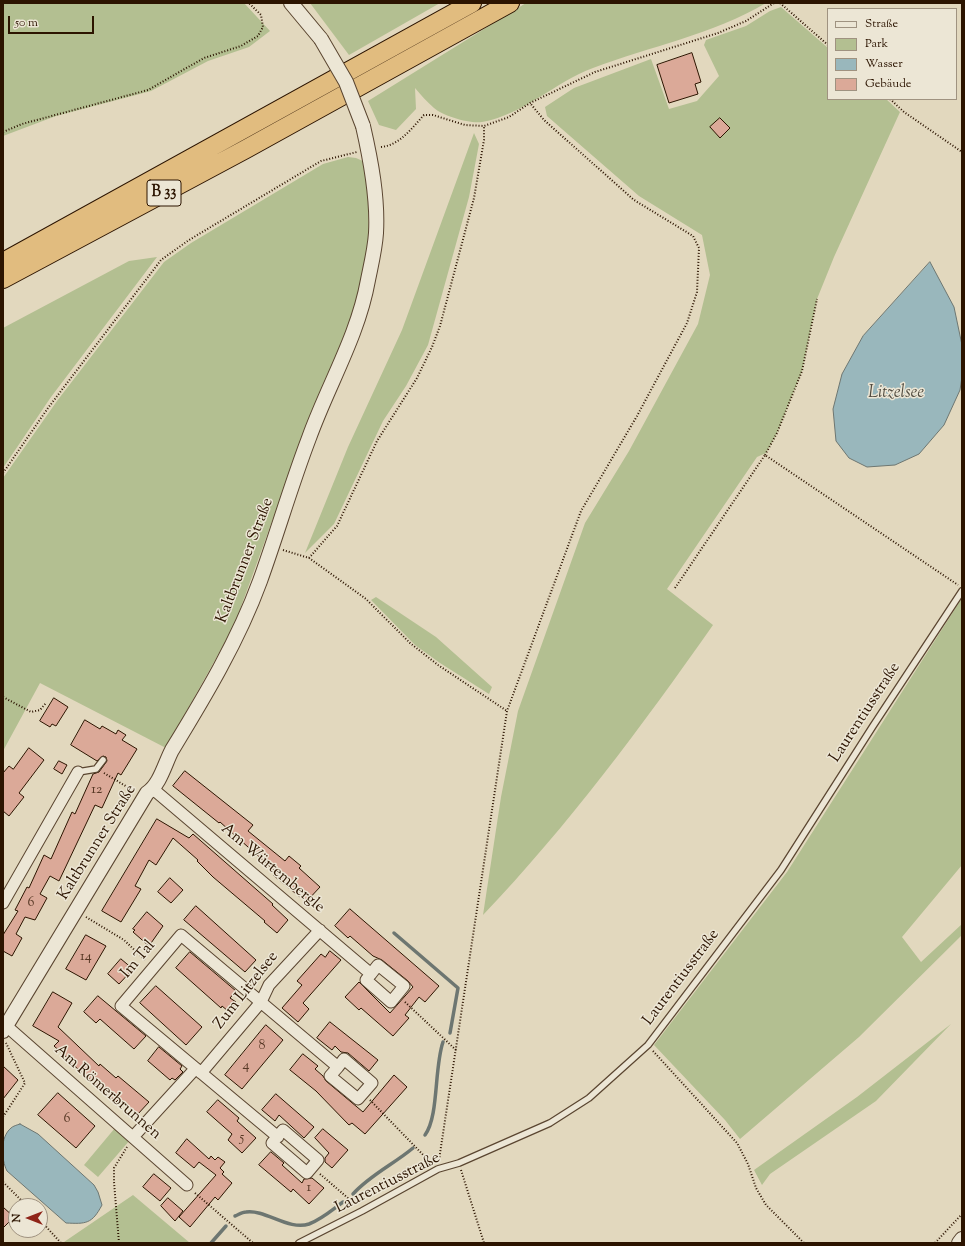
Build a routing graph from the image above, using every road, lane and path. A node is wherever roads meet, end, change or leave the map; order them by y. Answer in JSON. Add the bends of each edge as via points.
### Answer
{"nodes":[{"id":1,"x":250,"y":3,"type":"edge"},
{"id":2,"x":291,"y":3,"type":"edge"},
{"id":3,"x":472,"y":3,"type":"edge"},
{"id":4,"x":510,"y":3,"type":"edge"},
{"id":5,"x":774,"y":3,"type":"edge"},
{"id":6,"x":780,"y":3,"type":"edge"},
{"id":7,"x":827,"y":44,"type":"edge"},
{"id":8,"x":891,"y":100,"type":"edge"},
{"id":9,"x":530,"y":103,"type":"junction"},
{"id":10,"x":484,"y":126,"type":"junction"},
{"id":11,"x":3,"y":132,"type":"edge"},
{"id":12,"x":368,"y":149,"type":"junction"},
{"id":13,"x":962,"y":152,"type":"edge"},
{"id":14,"x":3,"y":262,"type":"edge"},
{"id":15,"x":3,"y":279,"type":"edge"},
{"id":16,"x":817,"y":299,"type":"dead end"},
{"id":17,"x":765,"y":455,"type":"junction"},
{"id":18,"x":3,"y":473,"type":"edge"},
{"id":19,"x":272,"y":547,"type":"junction"},
{"id":20,"x":309,"y":558,"type":"junction"},
{"id":21,"x":675,"y":588,"type":"dead end"},
{"id":22,"x":962,"y":590,"type":"edge"},
{"id":23,"x":3,"y":697,"type":"edge"},
{"id":24,"x":46,"y":703,"type":"dead end"},
{"id":25,"x":507,"y":711,"type":"junction"},
{"id":26,"x":103,"y":760,"type":"dead end"},
{"id":27,"x":96,"y":769,"type":"junction"},
{"id":28,"x":78,"y":772,"type":"joint"},
{"id":29,"x":128,"y":787,"type":"dead end"},
{"id":30,"x":152,"y":789,"type":"junction"},
{"id":31,"x":3,"y":903,"type":"edge"},
{"id":32,"x":76,"y":910,"type":"junction"},
{"id":33,"x":320,"y":930,"type":"junction"},
{"id":34,"x":154,"y":967,"type":"junction"},
{"id":35,"x":371,"y":974,"type":"junction"},
{"id":36,"x":397,"y":994,"type":"junction"},
{"id":37,"x":261,"y":1002,"type":"junction"},
{"id":38,"x":4,"y":1027,"type":"edge"},
{"id":39,"x":648,"y":1045,"type":"junction"},
{"id":40,"x":456,"y":1051,"type":"junction"},
{"id":41,"x":338,"y":1067,"type":"junction"},
{"id":42,"x":198,"y":1071,"type":"junction"},
{"id":43,"x":364,"y":1093,"type":"junction"},
{"id":44,"x":3,"y":1116,"type":"edge"},
{"id":45,"x":134,"y":1137,"type":"junction"},
{"id":46,"x":278,"y":1137,"type":"junction"},
{"id":47,"x":459,"y":1163,"type":"junction"},
{"id":48,"x":312,"y":1167,"type":"junction"},
{"id":49,"x":438,"y":1169,"type":"junction"},
{"id":50,"x":3,"y":1182,"type":"edge"},
{"id":51,"x":187,"y":1185,"type":"joint"},
{"id":52,"x":18,"y":1198,"type":"edge"},
{"id":53,"x":362,"y":1211,"type":"junction"},
{"id":54,"x":962,"y":1214,"type":"edge"},
{"id":55,"x":48,"y":1229,"type":"edge"},
{"id":56,"x":962,"y":1239,"type":"edge"},
{"id":57,"x":61,"y":1243,"type":"edge"},
{"id":58,"x":119,"y":1243,"type":"edge"},
{"id":59,"x":253,"y":1243,"type":"edge"},
{"id":60,"x":299,"y":1243,"type":"edge"},
{"id":61,"x":484,"y":1243,"type":"edge"},
{"id":62,"x":804,"y":1243,"type":"edge"},
{"id":63,"x":935,"y":1243,"type":"edge"},
{"id":64,"x":959,"y":1243,"type":"edge"}],
"edges":[{"from":1,"to":11,"type":"path","via":[[261,15],[263,27],[258,36],[241,46],[204,58],[148,90],[22,124]]},
{"from":2,"to":12,"type":"street","name":"Kaltbrunner Straße","bridge":true,"via":[[321,39],[346,82],[363,126]]},
{"from":3,"to":14,"type":"highway","number":"B 33"},
{"from":4,"to":15,"type":"highway","number":"B 33","via":[[246,149]]},
{"from":5,"to":9,"type":"path","via":[[746,21],[718,34],[596,72]]},
{"from":6,"to":7,"type":"path"},
{"from":8,"to":13,"type":"path","via":[[904,112]]},
{"from":9,"to":10,"type":"path","via":[[509,117]]},
{"from":9,"to":25,"type":"path","via":[[544,120],[634,200],[692,236],[699,248],[700,263],[697,292],[687,322],[637,416],[581,511]]},
{"from":10,"to":12,"type":"path","via":[[465,125],[433,115],[424,115],[405,136],[390,146]]},
{"from":10,"to":20,"type":"path","via":[[474,198],[440,326],[432,347],[417,378],[377,441],[337,526]]},
{"from":12,"to":18,"type":"path","via":[[320,161],[189,240],[161,260],[48,408]]},
{"from":12,"to":19,"type":"street","name":"Kaltbrunner Straße","via":[[374,184],[376,233],[368,282],[355,328],[309,436]]},
{"from":16,"to":17,"type":"path","via":[[802,371]]},
{"from":17,"to":21,"type":"path"},
{"from":17,"to":22,"type":"path"},
{"from":19,"to":20,"type":"path"},
{"from":19,"to":30,"type":"street","name":"Kaltbrunner Straße","via":[[241,627]]},
{"from":20,"to":25,"type":"path","via":[[366,599],[410,643],[438,665]]},
{"from":22,"to":39,"type":"lane","name":"Laurentiusstraße","via":[[781,870]]},
{"from":23,"to":24,"type":"path","via":[[31,712],[40,710]]},
{"from":25,"to":40,"type":"path"},
{"from":26,"to":27,"type":"lane"},
{"from":27,"to":28,"type":"lane"},
{"from":27,"to":29,"type":"path"},
{"from":28,"to":31,"type":"street"},
{"from":30,"to":32,"type":"street","name":"Kaltbrunner Straße","via":[[147,793]]},
{"from":30,"to":33,"type":"street","name":"Am Würtembergle"},
{"from":32,"to":34,"type":"path","via":[[124,940]]},
{"from":32,"to":38,"type":"street","name":"Kaltbrunner Straße"},
{"from":33,"to":35,"type":"street","name":"Am Würtembergle"},
{"from":33,"to":37,"type":"street","name":"Zum Litzelsee","via":[[269,985]]},
{"from":34,"to":37,"type":"street","name":"Im Tal","via":[[181,935]]},
{"from":34,"to":42,"type":"street","name":"Im Tal","via":[[121,1006]]},
{"from":35,"to":36,"type":"street","via":[[366,980],[391,1002]]},
{"from":35,"to":36,"type":"street","via":[[378,965],[404,986]]},
{"from":36,"to":40,"type":"path"},
{"from":37,"to":41,"type":"street","name":"Im Tal"},
{"from":37,"to":42,"type":"street","name":"Zum Litzelsee"},
{"from":38,"to":44,"type":"path","via":[[6,1044],[26,1083]]},
{"from":38,"to":45,"type":"street","name":"Am Römerbrunnen"},
{"from":39,"to":47,"type":"lane","name":"Laurentiusstraße","via":[[588,1098],[550,1123]]},
{"from":39,"to":62,"type":"path","via":[[737,1143],[766,1206]]},
{"from":40,"to":49,"type":"path"},
{"from":41,"to":43,"type":"street","via":[[330,1076],[358,1099]]},
{"from":41,"to":43,"type":"street","via":[[344,1059],[372,1083]]},
{"from":42,"to":45,"type":"street","name":"Zum Litzelsee"},
{"from":42,"to":46,"type":"street","name":"Im Tal"},
{"from":43,"to":49,"type":"path"},
{"from":45,"to":51,"type":"street","name":"Am Römerbrunnen"},
{"from":45,"to":58,"type":"path","via":[[114,1168]]},
{"from":46,"to":48,"type":"street","via":[[272,1143],[307,1173]]},
{"from":46,"to":48,"type":"street","via":[[283,1130],[318,1160]]},
{"from":47,"to":49,"type":"lane","name":"Laurentiusstraße"},
{"from":47,"to":61,"type":"path"},
{"from":48,"to":53,"type":"path"},
{"from":49,"to":53,"type":"lane","name":"Laurentiusstraße"},
{"from":50,"to":52,"type":"path"},
{"from":51,"to":59,"type":"path"},
{"from":53,"to":60,"type":"lane","name":"Laurentiusstraße"},
{"from":54,"to":63,"type":"path"},
{"from":55,"to":57,"type":"path"},
{"from":56,"to":64,"type":"street"}]}
